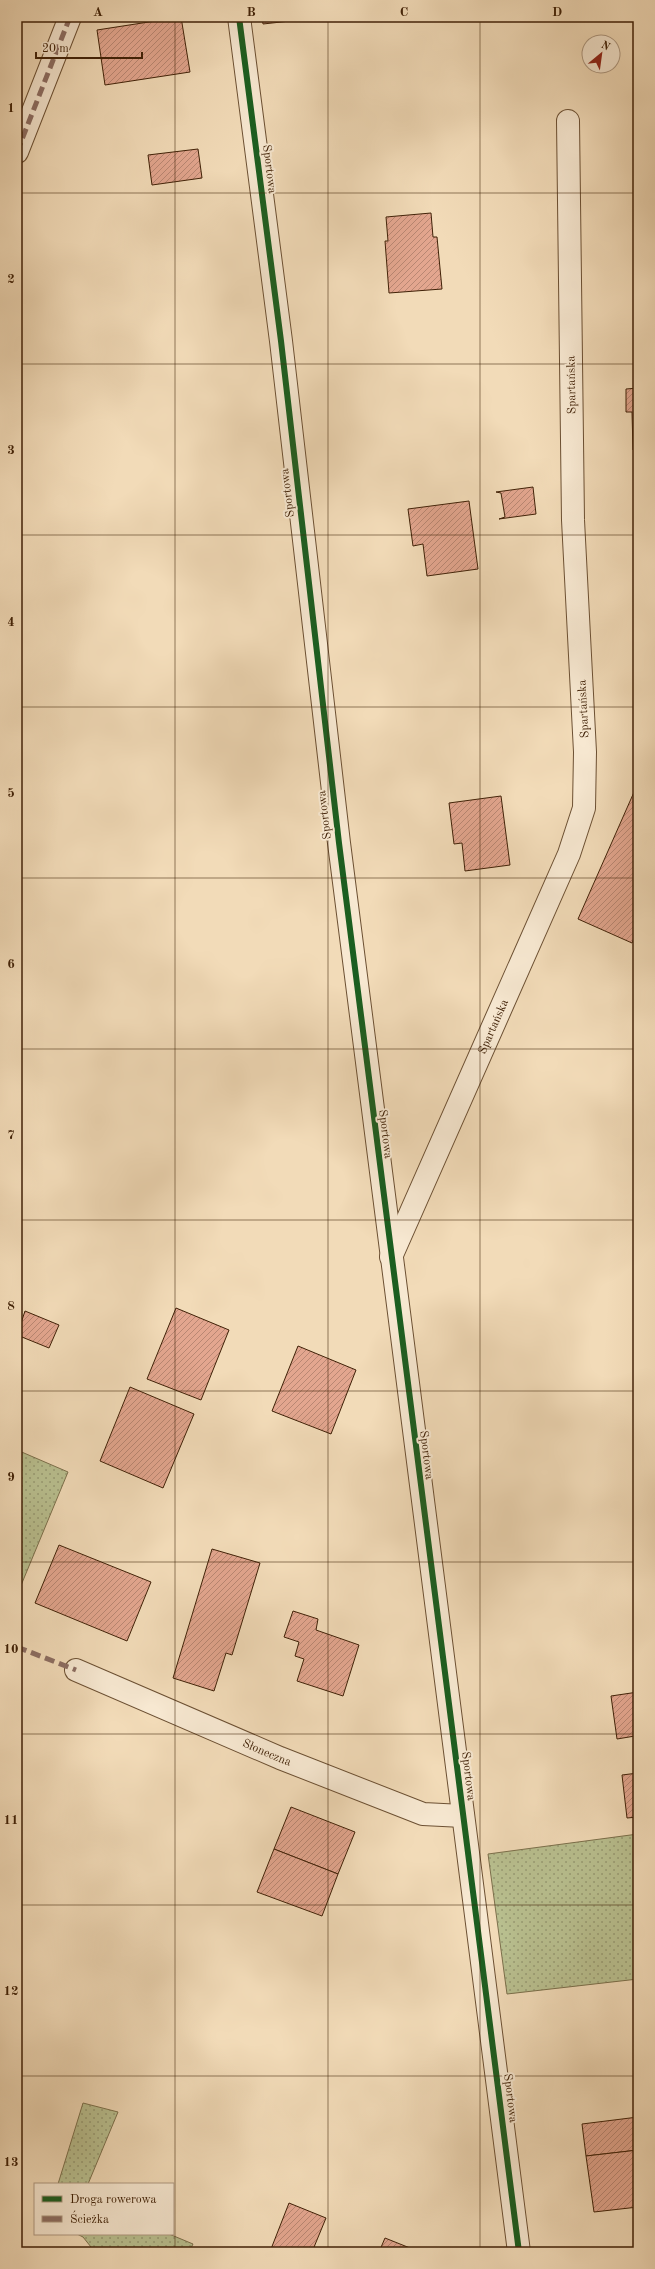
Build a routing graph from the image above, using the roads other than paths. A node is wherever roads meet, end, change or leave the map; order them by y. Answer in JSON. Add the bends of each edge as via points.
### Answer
{"nodes":[{"id":1,"x":70,"y":17,"type":"edge"},
{"id":2,"x":239,"y":17,"type":"edge"},
{"id":3,"x":568,"y":121,"type":"dead end"},
{"id":4,"x":17,"y":152,"type":"edge"},
{"id":5,"x":391,"y":1257,"type":"junction"},
{"id":6,"x":76,"y":1670,"type":"dead end"},
{"id":7,"x":463,"y":1816,"type":"junction"},
{"id":8,"x":519,"y":2252,"type":"edge"}],
"edges":[{"from":1,"to":4,"type":"street"},
{"from":2,"to":5,"type":"street","name":"Sportowa","via":[[281,341],[339,843]]},
{"from":3,"to":5,"type":"street","name":"Spartańska","via":[[573,520],[585,752],[584,808],[569,854]]},
{"from":5,"to":7,"type":"street","name":"Sportowa"},
{"from":6,"to":7,"type":"street","name":"Słoneczna","via":[[280,1758],[423,1814]]},
{"from":7,"to":8,"type":"street","name":"Sportowa"}]}
